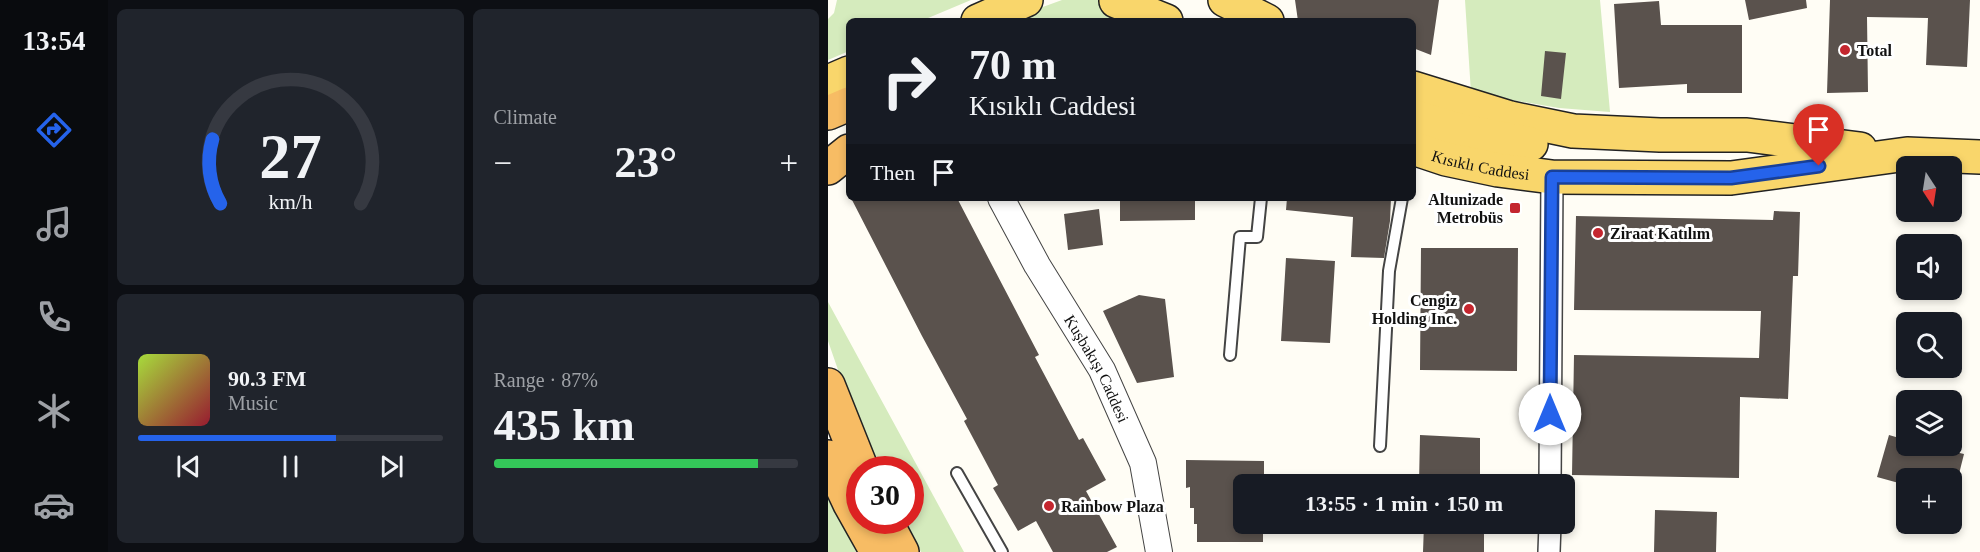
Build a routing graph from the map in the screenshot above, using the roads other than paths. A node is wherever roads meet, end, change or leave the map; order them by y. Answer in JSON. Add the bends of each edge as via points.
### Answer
{"nodes":[{"id":1,"x":1026,"y":0,"type":"edge"},
{"id":2,"x":1225,"y":0,"type":"edge"},
{"id":3,"x":1116,"y":1,"type":"edge"},
{"id":4,"x":985,"y":18,"type":"edge"},
{"id":5,"x":1158,"y":18,"type":"edge"},
{"id":6,"x":1261,"y":18,"type":"edge"},
{"id":7,"x":846,"y":74,"type":"edge"},
{"id":8,"x":828,"y":82,"type":"edge"},
{"id":9,"x":1416,"y":89,"type":"edge"},
{"id":10,"x":846,"y":105,"type":"edge"},
{"id":11,"x":828,"y":113,"type":"edge"},
{"id":12,"x":1416,"y":117,"type":"edge"},
{"id":13,"x":846,"y":131,"type":"edge"},
{"id":14,"x":828,"y":141,"type":"edge"},
{"id":15,"x":1416,"y":149,"type":"edge"},
{"id":16,"x":846,"y":153,"type":"edge"},
{"id":17,"x":1907,"y":154,"type":"junction"},
{"id":18,"x":1980,"y":157,"type":"edge"},
{"id":19,"x":828,"y":168,"type":"edge"},
{"id":20,"x":1552,"y":177,"type":"junction"},
{"id":21,"x":1003,"y":201,"type":"edge"},
{"id":22,"x":1261,"y":201,"type":"edge"},
{"id":23,"x":1401,"y":201,"type":"edge"},
{"id":24,"x":1230,"y":355,"type":"dead end"},
{"id":25,"x":828,"y":385,"type":"edge"},
{"id":26,"x":1380,"y":446,"type":"dead end"},
{"id":27,"x":856,"y":456,"type":"edge"},
{"id":28,"x":828,"y":457,"type":"edge"},
{"id":29,"x":957,"y":473,"type":"dead end"},
{"id":30,"x":1550,"y":474,"type":"edge"},
{"id":31,"x":892,"y":534,"type":"edge"},
{"id":32,"x":1550,"y":534,"type":"edge"},
{"id":33,"x":877,"y":552,"type":"edge"},
{"id":34,"x":902,"y":552,"type":"edge"},
{"id":35,"x":1002,"y":552,"type":"edge"},
{"id":36,"x":1159,"y":552,"type":"edge"},
{"id":37,"x":1549,"y":552,"type":"edge"}],
"edges":[{"from":1,"to":4,"type":"main road"},
{"from":2,"to":6,"type":"main road"},
{"from":3,"to":5,"type":"main road"},
{"from":7,"to":8,"type":"main road"},
{"from":9,"to":17,"type":"main road","via":[[1510,118],[1573,131],[1747,135]]},
{"from":10,"to":11,"type":"highway"},
{"from":12,"to":17,"type":"main road","via":[[1459,130],[1593,152]]},
{"from":13,"to":14,"type":"highway"},
{"from":15,"to":20,"type":"main road","name":"Kısıklı Caddesi","via":[[1498,170]]},
{"from":16,"to":19,"type":"highway"},
{"from":17,"to":18,"type":"main road","name":"Kısıklı Caddesi"},
{"from":17,"to":20,"type":"main road","name":"Kısıklı Caddesi","via":[[1731,178]]},
{"from":20,"to":30,"type":"street"},
{"from":21,"to":36,"type":"street","name":"Kuşbakışı Caddesi","via":[[1037,266],[1102,370],[1143,463]]},
{"from":22,"to":24,"type":"lane","via":[[1257,237],[1240,237]]},
{"from":23,"to":26,"type":"lane","via":[[1389,271]]},
{"from":25,"to":27,"type":"highway"},
{"from":28,"to":33,"type":"highway"},
{"from":29,"to":35,"type":"lane"},
{"from":31,"to":34,"type":"highway"},
{"from":32,"to":37,"type":"street"}]}
